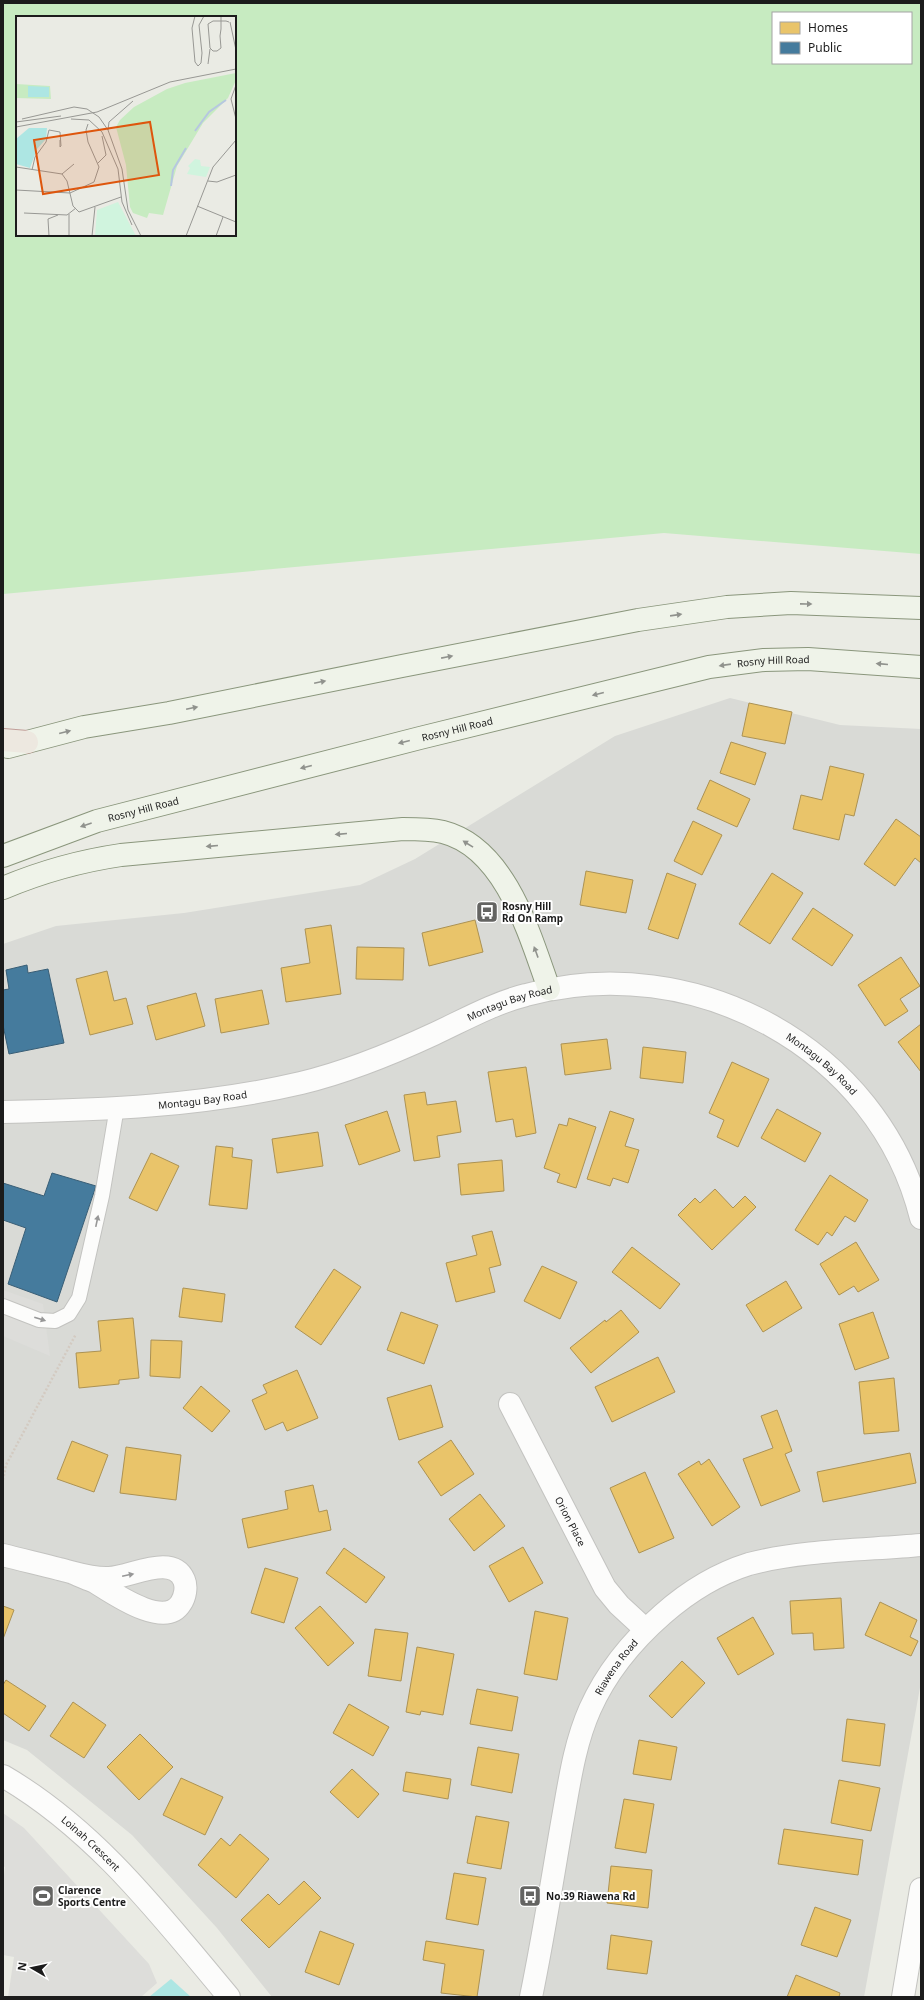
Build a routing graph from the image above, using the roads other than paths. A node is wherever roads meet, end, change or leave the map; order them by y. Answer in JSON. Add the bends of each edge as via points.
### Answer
{"nodes":[{"id":1,"x":921,"y":608,"type":"edge"},
{"id":2,"x":921,"y":667,"type":"edge"},
{"id":3,"x":3,"y":740,"type":"edge"},
{"id":4,"x":27,"y":742,"type":"junction"},
{"id":5,"x":3,"y":748,"type":"edge"},
{"id":6,"x":3,"y":856,"type":"edge"},
{"id":7,"x":3,"y":888,"type":"edge"},
{"id":8,"x":549,"y":989,"type":"junction"},
{"id":9,"x":117,"y":1107,"type":"junction"},
{"id":10,"x":3,"y":1112,"type":"edge"},
{"id":11,"x":921,"y":1218,"type":"edge"},
{"id":12,"x":3,"y":1306,"type":"edge"},
{"id":13,"x":510,"y":1404,"type":"dead end"},
{"id":14,"x":921,"y":1545,"type":"edge"},
{"id":15,"x":3,"y":1556,"type":"edge"},
{"id":16,"x":73,"y":1573,"type":"dead end"},
{"id":17,"x":645,"y":1629,"type":"junction"},
{"id":18,"x":3,"y":1776,"type":"edge"},
{"id":19,"x":921,"y":1889,"type":"edge"},
{"id":20,"x":229,"y":1997,"type":"edge"},
{"id":21,"x":531,"y":1997,"type":"edge"},
{"id":22,"x":903,"y":1997,"type":"edge"}],
"edges":[{"from":4,"to":1,"type":"main road","one_way":true,"via":[[84,728],[638,620],[727,607],[791,603]]},
{"from":2,"to":6,"type":"main road","name":"Rosny Hill Road","one_way":true,"via":[[808,659],[764,660],[709,667],[97,821]]},
{"from":3,"to":4,"type":"highway"},
{"from":4,"to":5,"type":"main road"},
{"from":8,"to":7,"type":"main road","one_way":true,"via":[[528,931],[502,878],[478,851],[444,832],[404,828],[121,854],[55,869]]},
{"from":8,"to":9,"type":"street","name":"Montagu Bay Road","via":[[501,1003],[379,1058],[304,1082],[206,1101]]},
{"from":8,"to":11,"type":"street","name":"Montagu Bay Road","via":[[620,983],[666,988],[726,1004],[755,1016],[789,1035],[844,1080],[872,1114],[893,1146],[909,1178]]},
{"from":9,"to":10,"type":"street","name":"Montagu Bay Road"},
{"from":12,"to":9,"type":"lane","one_way":true,"via":[[39,1320],[55,1321],[69,1314],[79,1298],[102,1196]]},
{"from":13,"to":17,"type":"street","name":"Orion Place","via":[[606,1588],[619,1605]]},
{"from":14,"to":17,"type":"street","name":"Riawena Road","via":[[798,1555],[748,1565],[694,1589]]},
{"from":15,"to":16,"type":"street"},
{"from":17,"to":21,"type":"street","name":"Riawena Road","via":[[623,1653],[606,1678],[580,1737],[572,1767]]},
{"from":18,"to":20,"type":"street","name":"Loinah Crescent","via":[[60,1814],[114,1863]]},
{"from":19,"to":22,"type":"street"}]}
